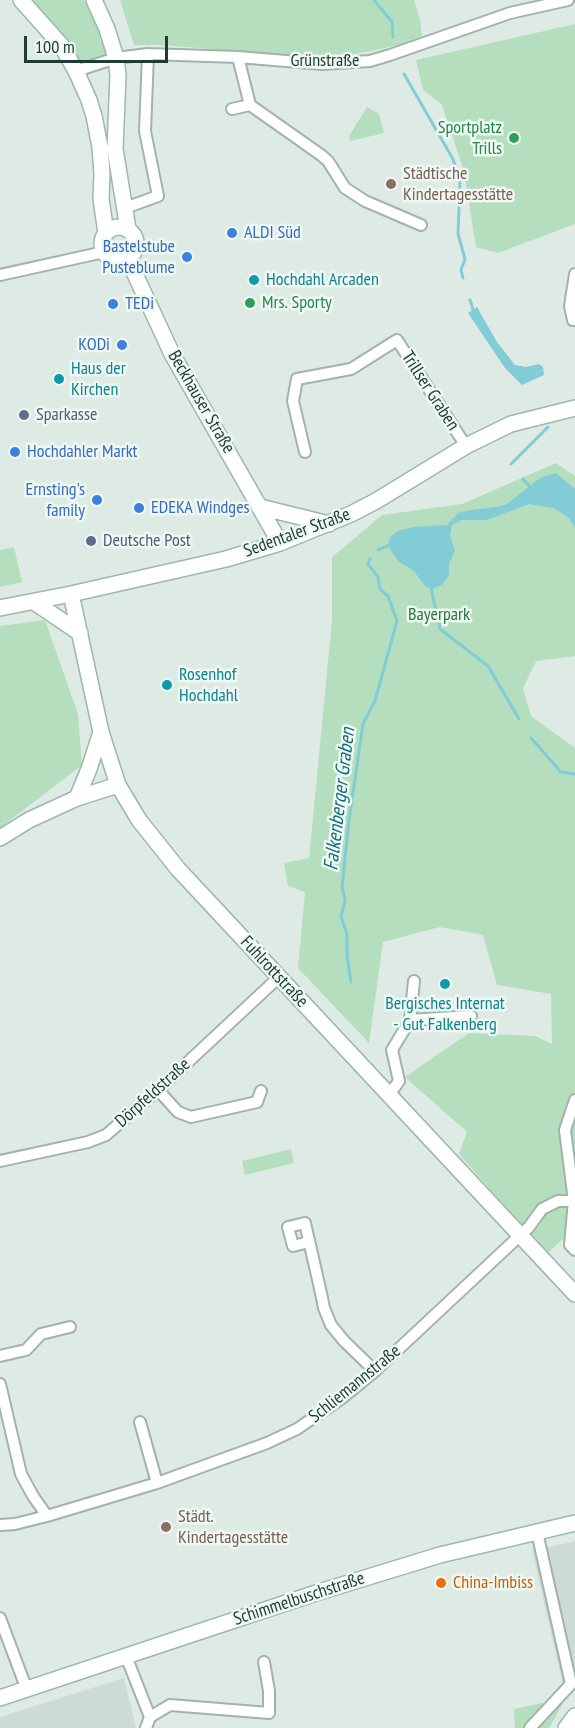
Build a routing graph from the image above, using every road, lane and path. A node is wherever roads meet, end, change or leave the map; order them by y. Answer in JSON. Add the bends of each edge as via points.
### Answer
{"nodes":[{"id":1,"x":21,"y":0,"type":"edge"},
{"id":2,"x":94,"y":0,"type":"edge"},
{"id":3,"x":568,"y":0,"type":"edge"},
{"id":4,"x":148,"y":54,"type":"junction"},
{"id":5,"x":238,"y":57,"type":"junction"},
{"id":6,"x":116,"y":58,"type":"junction"},
{"id":7,"x":76,"y":71,"type":"junction"},
{"id":8,"x":250,"y":105,"type":"junction"},
{"id":9,"x":232,"y":109,"type":"dead end"},
{"id":10,"x":125,"y":208,"type":"junction"},
{"id":11,"x":421,"y":225,"type":"dead end"},
{"id":12,"x":128,"y":229,"type":"junction"},
{"id":13,"x":106,"y":233,"type":"junction"},
{"id":14,"x":104,"y":252,"type":"junction"},
{"id":15,"x":128,"y":259,"type":"junction"},
{"id":16,"x":575,"y":274,"type":"edge"},
{"id":17,"x":0,"y":275,"type":"edge"},
{"id":18,"x":575,"y":320,"type":"edge"},
{"id":19,"x":575,"y":408,"type":"edge"},
{"id":20,"x":466,"y":446,"type":"junction"},
{"id":21,"x":305,"y":452,"type":"dead end"},
{"id":22,"x":260,"y":507,"type":"junction"},
{"id":23,"x":329,"y":524,"type":"junction"},
{"id":24,"x":280,"y":543,"type":"junction"},
{"id":25,"x":261,"y":548,"type":"junction"},
{"id":26,"x":71,"y":594,"type":"junction"},
{"id":27,"x":34,"y":602,"type":"junction"},
{"id":28,"x":0,"y":608,"type":"edge"},
{"id":29,"x":80,"y":633,"type":"junction"},
{"id":30,"x":101,"y":732,"type":"junction"},
{"id":31,"x":118,"y":785,"type":"junction"},
{"id":32,"x":77,"y":798,"type":"junction"},
{"id":33,"x":0,"y":838,"type":"edge"},
{"id":34,"x":279,"y":977,"type":"junction"},
{"id":35,"x":414,"y":981,"type":"dead end"},
{"id":36,"x":471,"y":1016,"type":"dead end"},
{"id":37,"x":410,"y":1020,"type":"junction"},
{"id":38,"x":158,"y":1090,"type":"junction"},
{"id":39,"x":261,"y":1091,"type":"dead end"},
{"id":40,"x":389,"y":1095,"type":"junction"},
{"id":41,"x":575,"y":1100,"type":"edge"},
{"id":42,"x":0,"y":1161,"type":"edge"},
{"id":43,"x":574,"y":1201,"type":"edge"},
{"id":44,"x":521,"y":1235,"type":"junction"},
{"id":45,"x":309,"y":1242,"type":"dead end"},
{"id":46,"x":575,"y":1250,"type":"edge"},
{"id":47,"x":575,"y":1294,"type":"edge"},
{"id":48,"x":70,"y":1327,"type":"dead end"},
{"id":49,"x":0,"y":1356,"type":"edge"},
{"id":50,"x":375,"y":1371,"type":"junction"},
{"id":51,"x":0,"y":1384,"type":"edge"},
{"id":52,"x":140,"y":1422,"type":"dead end"},
{"id":53,"x":157,"y":1483,"type":"junction"},
{"id":54,"x":47,"y":1516,"type":"junction"},
{"id":55,"x":575,"y":1523,"type":"edge"},
{"id":56,"x":0,"y":1525,"type":"edge"},
{"id":57,"x":537,"y":1532,"type":"junction"},
{"id":58,"x":0,"y":1618,"type":"edge"},
{"id":59,"x":126,"y":1656,"type":"junction"},
{"id":60,"x":264,"y":1662,"type":"dead end"},
{"id":61,"x":27,"y":1690,"type":"junction"},
{"id":62,"x":0,"y":1698,"type":"edge"},
{"id":63,"x":575,"y":1716,"type":"edge"},
{"id":64,"x":148,"y":1723,"type":"edge"},
{"id":65,"x":530,"y":1728,"type":"edge"},
{"id":66,"x":566,"y":1728,"type":"edge"}],
"edges":[{"from":1,"to":7,"type":"street","via":[[61,45]]},
{"from":2,"to":6,"type":"street"},
{"from":3,"to":5,"type":"street","name":"Grünstraße","via":[[510,13],[370,61],[322,64]]},
{"from":4,"to":5,"type":"street","name":"Grünstraße"},
{"from":4,"to":6,"type":"street","name":"Grünstraße"},
{"from":4,"to":10,"type":"street","via":[[146,131],[158,196]]},
{"from":5,"to":8,"type":"street"},
{"from":6,"to":7,"type":"street","name":"Grünstraße"},
{"from":6,"to":10,"type":"street","via":[[115,149]]},
{"from":7,"to":13,"type":"street","via":[[96,127]]},
{"from":8,"to":9,"type":"street"},
{"from":8,"to":11,"type":"street","via":[[328,161],[345,188]]},
{"from":10,"to":12,"type":"street"},
{"from":12,"to":13,"type":"street","via":[[116,228]]},
{"from":12,"to":15,"type":"street","via":[[136,247]]},
{"from":13,"to":14,"type":"street"},
{"from":14,"to":15,"type":"street","via":[[116,261]]},
{"from":14,"to":17,"type":"street"},
{"from":15,"to":22,"type":"street","name":"Beckhauser Straße","via":[[177,363]]},
{"from":16,"to":18,"type":"street","via":[[570,306]]},
{"from":19,"to":20,"type":"street","name":"Sedentaler Straße","via":[[511,424]]},
{"from":20,"to":21,"type":"street","name":"Trillser Graben","via":[[397,340],[351,369],[297,379],[293,401]]},
{"from":20,"to":23,"type":"street","name":"Sedentaler Straße","via":[[376,501]]},
{"from":22,"to":23,"type":"street"},
{"from":22,"to":24,"type":"street","name":"Beckhauser Straße"},
{"from":22,"to":25,"type":"street","via":[[265,528]]},
{"from":23,"to":24,"type":"street","name":"Sedentaler Straße"},
{"from":24,"to":25,"type":"street","name":"Sedentaler Straße"},
{"from":25,"to":26,"type":"street","name":"Sedentaler Straße"},
{"from":26,"to":27,"type":"street","name":"Sedentaler Straße"},
{"from":26,"to":29,"type":"street","name":"Fuhlrottstraße"},
{"from":27,"to":28,"type":"street","name":"Sedentaler Straße"},
{"from":27,"to":29,"type":"street"},
{"from":29,"to":30,"type":"street","name":"Fuhlrottstraße"},
{"from":30,"to":31,"type":"street","name":"Fuhlrottstraße"},
{"from":30,"to":32,"type":"street"},
{"from":31,"to":32,"type":"street"},
{"from":31,"to":34,"type":"street","name":"Fuhlrottstraße","via":[[164,853]]},
{"from":32,"to":33,"type":"street"},
{"from":34,"to":38,"type":"street","name":"Dörpfeldstraße"},
{"from":34,"to":40,"type":"street","name":"Fuhlrottstraße"},
{"from":35,"to":37,"type":"street"},
{"from":36,"to":37,"type":"street"},
{"from":37,"to":40,"type":"street","via":[[392,1050],[399,1081]]},
{"from":38,"to":39,"type":"street","via":[[178,1112],[191,1117],[257,1102]]},
{"from":38,"to":42,"type":"street","name":"Dörpfeldstraße","via":[[99,1138]]},
{"from":40,"to":44,"type":"street","name":"Fuhlrottstraße"},
{"from":41,"to":43,"type":"street","via":[[565,1130]]},
{"from":43,"to":44,"type":"street","name":"Schliemannstraße","via":[[558,1201],[542,1209]]},
{"from":43,"to":46,"type":"street","via":[[570,1245]]},
{"from":44,"to":47,"type":"street","name":"Fuhlrottstraße"},
{"from":44,"to":50,"type":"street","name":"Schliemannstraße"},
{"from":45,"to":50,"type":"street","via":[[331,1324]]},
{"from":48,"to":49,"type":"street","via":[[41,1334],[26,1350]]},
{"from":50,"to":53,"type":"street","name":"Schliemannstraße","via":[[297,1429]]},
{"from":51,"to":54,"type":"street","via":[[21,1474]]},
{"from":52,"to":53,"type":"street"},
{"from":53,"to":54,"type":"street","name":"Schliemannstraße"},
{"from":54,"to":56,"type":"street","name":"Schliemannstraße"},
{"from":55,"to":57,"type":"street","name":"Schimmelbuschstraße"},
{"from":57,"to":59,"type":"street","name":"Schimmelbuschstraße","via":[[440,1555]]},
{"from":57,"to":65,"type":"street","via":[[571,1684]]},
{"from":58,"to":61,"type":"street"},
{"from":59,"to":61,"type":"street","name":"Schimmelbuschstraße"},
{"from":59,"to":64,"type":"street"},
{"from":60,"to":64,"type":"street","via":[[269,1713],[170,1705]]},
{"from":61,"to":62,"type":"street","name":"Schimmelbuschstraße"},
{"from":63,"to":66,"type":"street"}]}
